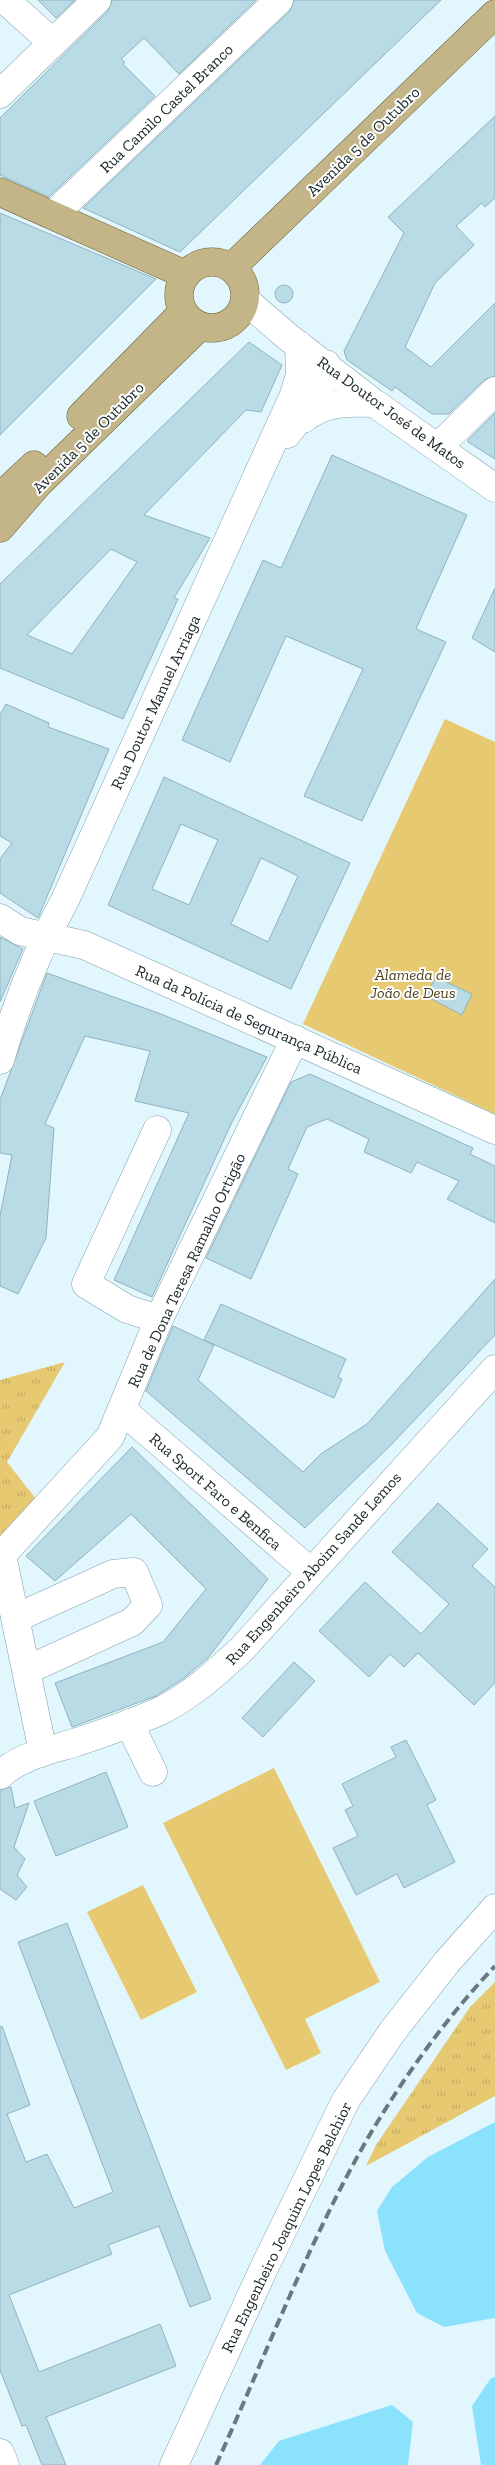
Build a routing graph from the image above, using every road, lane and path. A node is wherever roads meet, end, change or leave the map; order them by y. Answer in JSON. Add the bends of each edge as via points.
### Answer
{"nodes":[{"id":1,"x":5,"y":0,"type":"edge"},
{"id":2,"x":97,"y":0,"type":"edge"},
{"id":3,"x":279,"y":0,"type":"edge"},
{"id":4,"x":495,"y":14,"type":"edge"},
{"id":5,"x":495,"y":38,"type":"edge"},
{"id":6,"x":53,"y":43,"type":"junction"},
{"id":7,"x":0,"y":94,"type":"edge"},
{"id":8,"x":0,"y":192,"type":"edge"},
{"id":9,"x":53,"y":215,"type":"junction"},
{"id":10,"x":186,"y":275,"type":"junction"},
{"id":11,"x":240,"y":291,"type":"junction"},
{"id":12,"x":191,"y":319,"type":"junction"},
{"id":13,"x":308,"y":351,"type":"junction"},
{"id":14,"x":495,"y":391,"type":"edge"},
{"id":15,"x":374,"y":403,"type":"junction"},
{"id":16,"x":292,"y":427,"type":"junction"},
{"id":17,"x":438,"y":446,"type":"junction"},
{"id":18,"x":262,"y":467,"type":"junction"},
{"id":19,"x":495,"y":488,"type":"edge"},
{"id":20,"x":0,"y":497,"type":"edge"},
{"id":21,"x":0,"y":528,"type":"edge"},
{"id":22,"x":0,"y":918,"type":"edge"},
{"id":23,"x":45,"y":936,"type":"junction"},
{"id":24,"x":4,"y":1021,"type":"edge"},
{"id":25,"x":295,"y":1039,"type":"junction"},
{"id":26,"x":0,"y":1060,"type":"edge"},
{"id":27,"x":156,"y":1130,"type":"dead end"},
{"id":28,"x":495,"y":1130,"type":"edge"},
{"id":29,"x":159,"y":1319,"type":"junction"},
{"id":30,"x":482,"y":1387,"type":"edge"},
{"id":31,"x":122,"y":1410,"type":"junction"},
{"id":32,"x":1,"y":1556,"type":"edge"},
{"id":33,"x":311,"y":1572,"type":"junction"},
{"id":34,"x":16,"y":1618,"type":"junction"},
{"id":35,"x":27,"y":1670,"type":"junction"},
{"id":36,"x":129,"y":1723,"type":"junction"},
{"id":37,"x":43,"y":1752,"type":"junction"},
{"id":38,"x":153,"y":1772,"type":"dead end"},
{"id":39,"x":0,"y":1775,"type":"edge"},
{"id":40,"x":495,"y":1908,"type":"edge"},
{"id":41,"x":0,"y":2452,"type":"edge"},
{"id":42,"x":5,"y":2465,"type":"edge"},
{"id":43,"x":174,"y":2465,"type":"edge"}],
"edges":[{"from":1,"to":6,"type":"street"},
{"from":2,"to":6,"type":"street"},
{"from":3,"to":9,"type":"street","name":"Rua Camilo Castel Branco"},
{"from":4,"to":11,"type":"main road","name":"Avenida 5 de Outubro"},
{"from":5,"to":11,"type":"main road","name":"Avenida 5 de Outubro"},
{"from":6,"to":7,"type":"street"},
{"from":8,"to":9,"type":"main road"},
{"from":9,"to":10,"type":"main road"},
{"from":10,"to":11,"type":"main road","via":[[193,268],[207,263],[222,264]]},
{"from":10,"to":12,"type":"main road","via":[[179,295]]},
{"from":11,"to":12,"type":"main road","via":[[221,328]]},
{"from":11,"to":13,"type":"street","name":"Rua Doutor José de Matos","via":[[268,331]]},
{"from":12,"to":20,"type":"main road","name":"Avenida 5 de Outubro"},
{"from":12,"to":21,"type":"main road","name":"Avenida 5 de Outubro"},
{"from":13,"to":15,"type":"street","name":"Rua Doutor José de Matos"},
{"from":13,"to":16,"type":"street","name":"Rua Doutor Manuel Arriaga","via":[[318,395]]},
{"from":13,"to":18,"type":"street","name":"Rua Doutor Manuel Arriaga","via":[[294,395]]},
{"from":14,"to":17,"type":"street"},
{"from":15,"to":16,"type":"street","name":"Rua Doutor Manuel Arriaga","via":[[340,402],[313,410]]},
{"from":15,"to":17,"type":"street","name":"Rua Doutor José de Matos"},
{"from":16,"to":18,"type":"street","name":"Rua Doutor Manuel Arriaga"},
{"from":17,"to":19,"type":"street","name":"Rua Doutor José de Matos"},
{"from":18,"to":23,"type":"street","name":"Rua Doutor Manuel Arriaga"},
{"from":22,"to":23,"type":"street","name":"Rua da Polícia de Segurança Pública","via":[[20,931]]},
{"from":23,"to":24,"type":"street","name":"Rua Doutor Manuel Arriaga"},
{"from":23,"to":25,"type":"street","name":"Rua da Polícia de Segurança Pública","via":[[84,945]]},
{"from":24,"to":26,"type":"street","name":"Rua Doutor Manuel Arriaga"},
{"from":25,"to":28,"type":"street","name":"Rua da Polícia de Segurança Pública"},
{"from":25,"to":29,"type":"street","name":"Rua de Dona Teresa Ramalho Ortigão"},
{"from":27,"to":29,"type":"street","via":[[86,1284],[127,1309]]},
{"from":29,"to":31,"type":"street","name":"Rua de Dona Teresa Ramalho Ortigão"},
{"from":30,"to":33,"type":"street","name":"Rua Engenheiro Aboim Sande Lemos"},
{"from":31,"to":32,"type":"street","name":"Rua de Dona Teresa Ramalho Ortigão","via":[[110,1437]]},
{"from":31,"to":33,"type":"street","name":"Rua Sport Faro e Benfica"},
{"from":32,"to":34,"type":"street"},
{"from":33,"to":36,"type":"street","name":"Rua Engenheiro Aboim Sande Lemos","via":[[242,1649],[202,1686],[161,1711]]},
{"from":34,"to":35,"type":"street"},
{"from":34,"to":35,"type":"street","via":[[113,1574],[134,1572],[148,1605],[132,1622]]},
{"from":35,"to":37,"type":"street"},
{"from":36,"to":37,"type":"street","name":"Rua Engenheiro Aboim Sande Lemos"},
{"from":36,"to":38,"type":"street"},
{"from":37,"to":39,"type":"street","name":"Rua Engenheiro Aboim Sande Lemos","via":[[9,1766]]},
{"from":40,"to":43,"type":"street","name":"Rua Engenheiro Joaquim Lopes Belchior","via":[[398,2024],[346,2100],[263,2270]]},
{"from":41,"to":42,"type":"street"}]}
